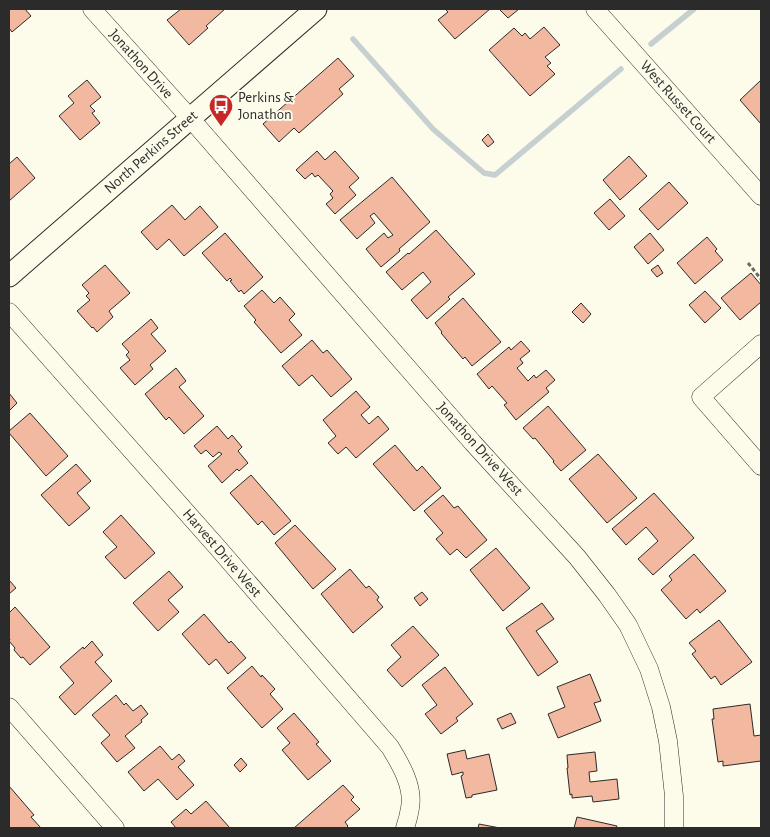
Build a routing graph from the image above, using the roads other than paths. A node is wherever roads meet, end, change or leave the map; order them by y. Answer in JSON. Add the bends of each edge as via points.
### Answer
{"nodes":[{"id":1,"x":92,"y":9,"type":"edge"},
{"id":2,"x":316,"y":9,"type":"edge"},
{"id":3,"x":595,"y":9,"type":"edge"},
{"id":4,"x":190,"y":118,"type":"junction"},
{"id":5,"x":761,"y":196,"type":"edge"},
{"id":6,"x":9,"y":276,"type":"edge"},
{"id":7,"x":9,"y":312,"type":"edge"},
{"id":8,"x":761,"y":344,"type":"edge"},
{"id":9,"x":761,"y":466,"type":"edge"},
{"id":10,"x":9,"y":707,"type":"edge"},
{"id":11,"x":115,"y":828,"type":"edge"},
{"id":12,"x":405,"y":828,"type":"edge"},
{"id":13,"x":674,"y":828,"type":"edge"},
{"id":14,"x":680,"y":828,"type":"edge"}],
"edges":[{"from":1,"to":4,"type":"street","name":"Jonathon Drive"},
{"from":2,"to":4,"type":"street","name":"North Perkins Street"},
{"from":3,"to":5,"type":"street","name":"West Russet Court"},
{"from":4,"to":6,"type":"street","name":"North Perkins Street"},
{"from":4,"to":13,"type":"street","name":"Jonathon Drive West","via":[[473,443],[577,557],[628,625],[661,707],[674,796]]},
{"from":7,"to":12,"type":"street","name":"Harvest Drive West","via":[[390,747],[408,783],[410,807]]},
{"from":8,"to":9,"type":"street","via":[[701,397]]},
{"from":10,"to":11,"type":"street"},
{"from":13,"to":14,"type":"street"}]}
